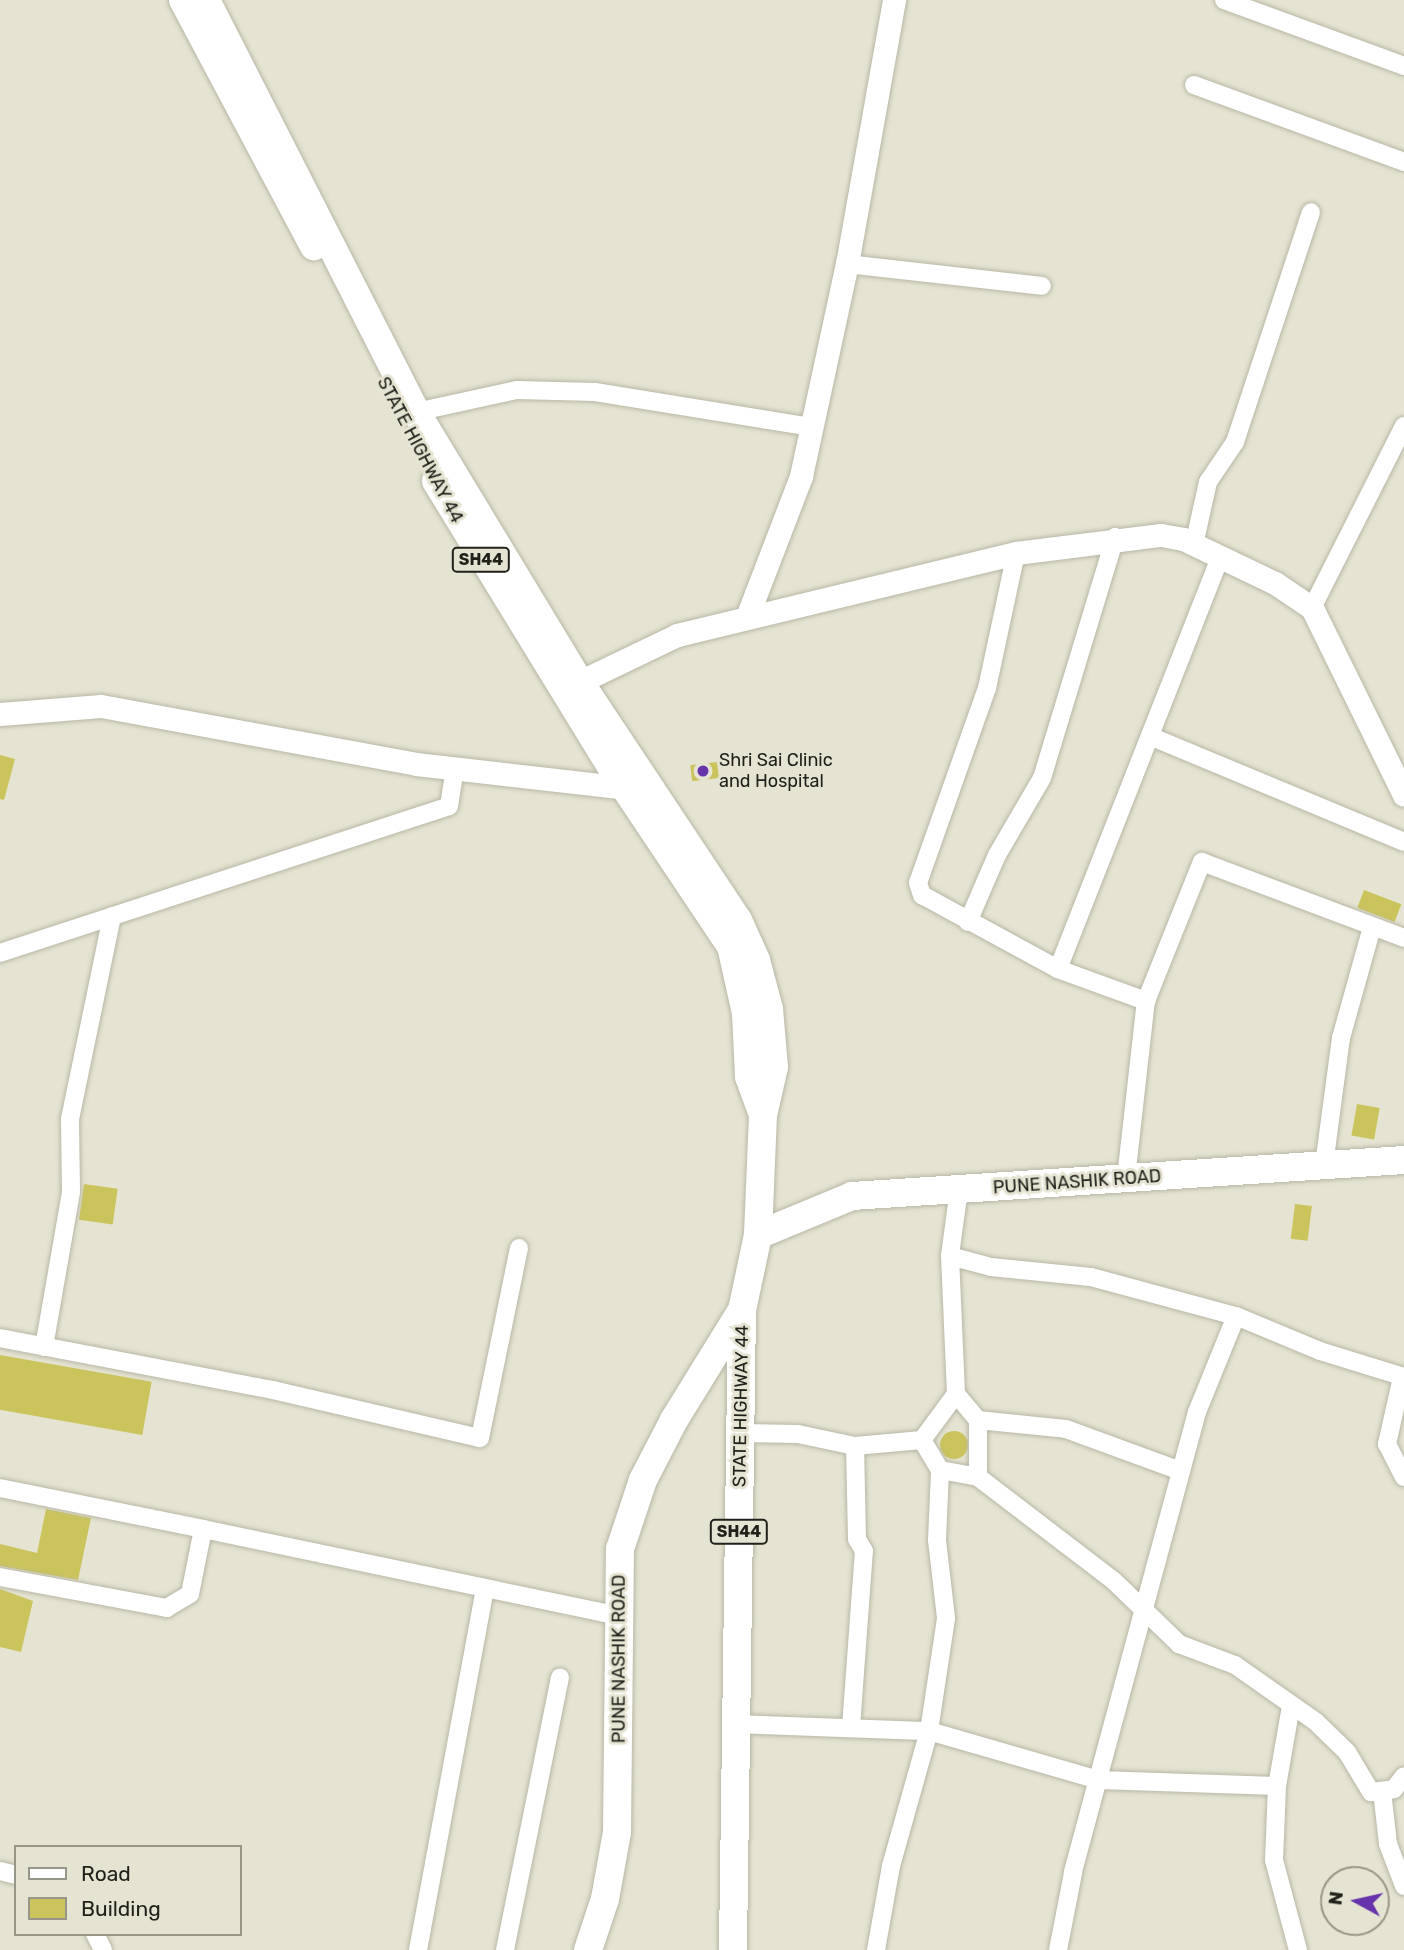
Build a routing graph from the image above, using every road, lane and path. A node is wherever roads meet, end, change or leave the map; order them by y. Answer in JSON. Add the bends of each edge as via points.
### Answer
{"nodes":[{"id":1,"x":183,"y":0,"type":"edge"},
{"id":2,"x":206,"y":0,"type":"edge"},
{"id":3,"x":894,"y":0,"type":"edge"},
{"id":4,"x":1224,"y":0,"type":"edge"},
{"id":5,"x":1404,"y":66,"type":"edge"},
{"id":6,"x":1194,"y":85,"type":"dead end"},
{"id":7,"x":1404,"y":162,"type":"edge"},
{"id":8,"x":283,"y":165,"type":"junction"},
{"id":9,"x":1311,"y":212,"type":"dead end"},
{"id":10,"x":848,"y":264,"type":"junction"},
{"id":11,"x":1042,"y":286,"type":"dead end"},
{"id":12,"x":357,"y":312,"type":"junction"},
{"id":13,"x":416,"y":412,"type":"junction"},
{"id":14,"x":1404,"y":426,"type":"edge"},
{"id":15,"x":812,"y":427,"type":"junction"},
{"id":16,"x":1115,"y":537,"type":"junction"},
{"id":17,"x":1194,"y":545,"type":"junction"},
{"id":18,"x":1016,"y":553,"type":"junction"},
{"id":19,"x":1220,"y":557,"type":"junction"},
{"id":20,"x":1312,"y":607,"type":"junction"},
{"id":21,"x":747,"y":617,"type":"junction"},
{"id":22,"x":571,"y":686,"type":"junction"},
{"id":23,"x":0,"y":714,"type":"edge"},
{"id":24,"x":1152,"y":737,"type":"junction"},
{"id":25,"x":455,"y":770,"type":"junction"},
{"id":26,"x":636,"y":783,"type":"junction"},
{"id":27,"x":1404,"y":795,"type":"edge"},
{"id":28,"x":1404,"y":842,"type":"edge"},
{"id":29,"x":112,"y":916,"type":"junction"},
{"id":30,"x":968,"y":922,"type":"junction"},
{"id":31,"x":1372,"y":927,"type":"junction"},
{"id":32,"x":1404,"y":938,"type":"edge"},
{"id":33,"x":0,"y":953,"type":"edge"},
{"id":34,"x":1058,"y":969,"type":"junction"},
{"id":35,"x":1146,"y":1001,"type":"junction"},
{"id":36,"x":1404,"y":1160,"type":"edge"},
{"id":37,"x":1324,"y":1166,"type":"junction"},
{"id":38,"x":1126,"y":1178,"type":"junction"},
{"id":39,"x":959,"y":1189,"type":"junction"},
{"id":40,"x":758,"y":1235,"type":"junction"},
{"id":41,"x":519,"y":1248,"type":"dead end"},
{"id":42,"x":950,"y":1256,"type":"junction"},
{"id":43,"x":742,"y":1310,"type":"junction"},
{"id":44,"x":1236,"y":1316,"type":"junction"},
{"id":45,"x":0,"y":1338,"type":"edge"},
{"id":46,"x":44,"y":1347,"type":"junction"},
{"id":47,"x":1403,"y":1377,"type":"edge"},
{"id":48,"x":956,"y":1394,"type":"junction"},
{"id":49,"x":978,"y":1420,"type":"junction"},
{"id":50,"x":740,"y":1433,"type":"junction"},
{"id":51,"x":922,"y":1440,"type":"junction"},
{"id":52,"x":855,"y":1446,"type":"junction"},
{"id":53,"x":940,"y":1470,"type":"junction"},
{"id":54,"x":1181,"y":1471,"type":"junction"},
{"id":55,"x":978,"y":1477,"type":"junction"},
{"id":56,"x":1404,"y":1478,"type":"edge"},
{"id":57,"x":0,"y":1488,"type":"edge"},
{"id":58,"x":202,"y":1529,"type":"junction"},
{"id":59,"x":0,"y":1577,"type":"edge"},
{"id":60,"x":485,"y":1589,"type":"junction"},
{"id":61,"x":1147,"y":1612,"type":"junction"},
{"id":62,"x":615,"y":1615,"type":"junction"},
{"id":63,"x":560,"y":1678,"type":"dead end"},
{"id":64,"x":1291,"y":1706,"type":"junction"},
{"id":65,"x":736,"y":1724,"type":"junction"},
{"id":66,"x":851,"y":1727,"type":"junction"},
{"id":67,"x":929,"y":1731,"type":"junction"},
{"id":68,"x":1404,"y":1776,"type":"edge"},
{"id":69,"x":1099,"y":1780,"type":"junction"},
{"id":70,"x":1277,"y":1786,"type":"junction"},
{"id":71,"x":1382,"y":1791,"type":"junction"},
{"id":72,"x":1404,"y":1886,"type":"edge"},
{"id":73,"x":418,"y":1950,"type":"edge"},
{"id":74,"x":505,"y":1950,"type":"edge"},
{"id":75,"x":588,"y":1950,"type":"edge"},
{"id":76,"x":733,"y":1950,"type":"edge"},
{"id":77,"x":876,"y":1950,"type":"edge"},
{"id":78,"x":1058,"y":1950,"type":"edge"},
{"id":79,"x":1298,"y":1950,"type":"edge"}],
"edges":[{"from":1,"to":8,"type":"main road","name":"STATE HIGHWAY 44","number":"SH44"},
{"from":2,"to":8,"type":"main road","name":"STATE HIGHWAY 44","number":"SH44"},
{"from":3,"to":10,"type":"street"},
{"from":4,"to":5,"type":"street"},
{"from":6,"to":7,"type":"street"},
{"from":8,"to":12,"type":"main road","name":"STATE HIGHWAY 44","number":"SH44"},
{"from":9,"to":17,"type":"street","via":[[1235,442],[1208,482]]},
{"from":10,"to":11,"type":"street"},
{"from":10,"to":15,"type":"street"},
{"from":12,"to":13,"type":"main road","name":"STATE HIGHWAY 44","number":"SH44"},
{"from":12,"to":22,"type":"main road","name":"STATE HIGHWAY 44","number":"SH44","via":[[458,521]]},
{"from":13,"to":15,"type":"street","via":[[517,390],[595,392]]},
{"from":13,"to":22,"type":"main road","name":"STATE HIGHWAY 44","number":"SH44"},
{"from":14,"to":20,"type":"street"},
{"from":15,"to":21,"type":"street","via":[[788,519]]},
{"from":16,"to":17,"type":"street","via":[[1161,535]]},
{"from":16,"to":18,"type":"street"},
{"from":16,"to":30,"type":"street","via":[[1042,778],[997,855]]},
{"from":17,"to":19,"type":"street"},
{"from":18,"to":21,"type":"street"},
{"from":18,"to":30,"type":"street","via":[[987,688],[918,883],[922,895]]},
{"from":19,"to":20,"type":"street"},
{"from":19,"to":24,"type":"street"},
{"from":20,"to":27,"type":"street"},
{"from":21,"to":22,"type":"street","via":[[677,635]]},
{"from":22,"to":26,"type":"main road","name":"STATE HIGHWAY 44","number":"SH44"},
{"from":23,"to":25,"type":"street","via":[[101,706]]},
{"from":24,"to":28,"type":"street"},
{"from":24,"to":34,"type":"street"},
{"from":25,"to":26,"type":"street"},
{"from":25,"to":29,"type":"street","via":[[449,806]]},
{"from":26,"to":40,"type":"main road","name":"STATE HIGHWAY 44","number":"SH44","via":[[740,942],[769,1009],[774,1067],[763,1115]]},
{"from":29,"to":33,"type":"street"},
{"from":29,"to":46,"type":"street","via":[[70,1119],[71,1192]]},
{"from":30,"to":34,"type":"street"},
{"from":31,"to":32,"type":"street"},
{"from":31,"to":35,"type":"street","via":[[1202,862]]},
{"from":31,"to":37,"type":"street","via":[[1341,1038]]},
{"from":34,"to":35,"type":"street"},
{"from":35,"to":38,"type":"street"},
{"from":36,"to":37,"type":"main road","name":"PUNE NASHIK ROAD"},
{"from":37,"to":38,"type":"main road","name":"PUNE NASHIK ROAD"},
{"from":38,"to":39,"type":"main road","name":"PUNE NASHIK ROAD"},
{"from":39,"to":40,"type":"main road","name":"PUNE NASHIK ROAD","via":[[852,1196]]},
{"from":39,"to":42,"type":"street"},
{"from":40,"to":43,"type":"main road","name":"STATE HIGHWAY 44","number":"SH44"},
{"from":41,"to":46,"type":"street","via":[[480,1438],[273,1390]]},
{"from":42,"to":44,"type":"street","via":[[991,1267],[1091,1277]]},
{"from":42,"to":48,"type":"street"},
{"from":43,"to":50,"type":"main road","name":"STATE HIGHWAY 44","number":"SH44"},
{"from":43,"to":62,"type":"main road","name":"PUNE NASHIK ROAD","via":[[702,1369],[643,1480],[620,1549]]},
{"from":44,"to":47,"type":"street","via":[[1320,1351]]},
{"from":44,"to":54,"type":"street","via":[[1197,1412]]},
{"from":45,"to":46,"type":"street"},
{"from":47,"to":56,"type":"street","via":[[1387,1444]]},
{"from":48,"to":49,"type":"street"},
{"from":48,"to":51,"type":"street"},
{"from":49,"to":54,"type":"street","via":[[1066,1429]]},
{"from":49,"to":55,"type":"street"},
{"from":50,"to":52,"type":"street","via":[[798,1434]]},
{"from":50,"to":65,"type":"main road","name":"STATE HIGHWAY 44","number":"SH44"},
{"from":51,"to":52,"type":"street"},
{"from":51,"to":53,"type":"street"},
{"from":52,"to":66,"type":"street","via":[[857,1539],[863,1551]]},
{"from":53,"to":55,"type":"street"},
{"from":53,"to":67,"type":"street","via":[[937,1540],[946,1618]]},
{"from":54,"to":61,"type":"street"},
{"from":55,"to":61,"type":"street","via":[[993,1493],[1037,1519]]},
{"from":57,"to":58,"type":"street"},
{"from":58,"to":59,"type":"street","via":[[190,1594],[167,1608]]},
{"from":58,"to":60,"type":"street"},
{"from":60,"to":62,"type":"street"},
{"from":60,"to":73,"type":"street"},
{"from":61,"to":64,"type":"street","via":[[1179,1644],[1234,1665]]},
{"from":61,"to":69,"type":"street"},
{"from":62,"to":75,"type":"main road","name":"PUNE NASHIK ROAD","via":[[620,1674],[617,1832],[605,1899]]},
{"from":63,"to":74,"type":"street"},
{"from":64,"to":70,"type":"street"},
{"from":64,"to":71,"type":"street","via":[[1347,1752],[1371,1792]]},
{"from":65,"to":66,"type":"street"},
{"from":65,"to":76,"type":"main road","name":"STATE HIGHWAY 44","number":"SH44"},
{"from":66,"to":67,"type":"street"},
{"from":67,"to":69,"type":"street"},
{"from":67,"to":77,"type":"street","via":[[891,1866]]},
{"from":68,"to":71,"type":"street","via":[[1394,1789]]},
{"from":69,"to":70,"type":"street"},
{"from":69,"to":78,"type":"street"},
{"from":70,"to":79,"type":"street","via":[[1274,1860]]},
{"from":71,"to":72,"type":"street","via":[[1388,1844]]}]}
